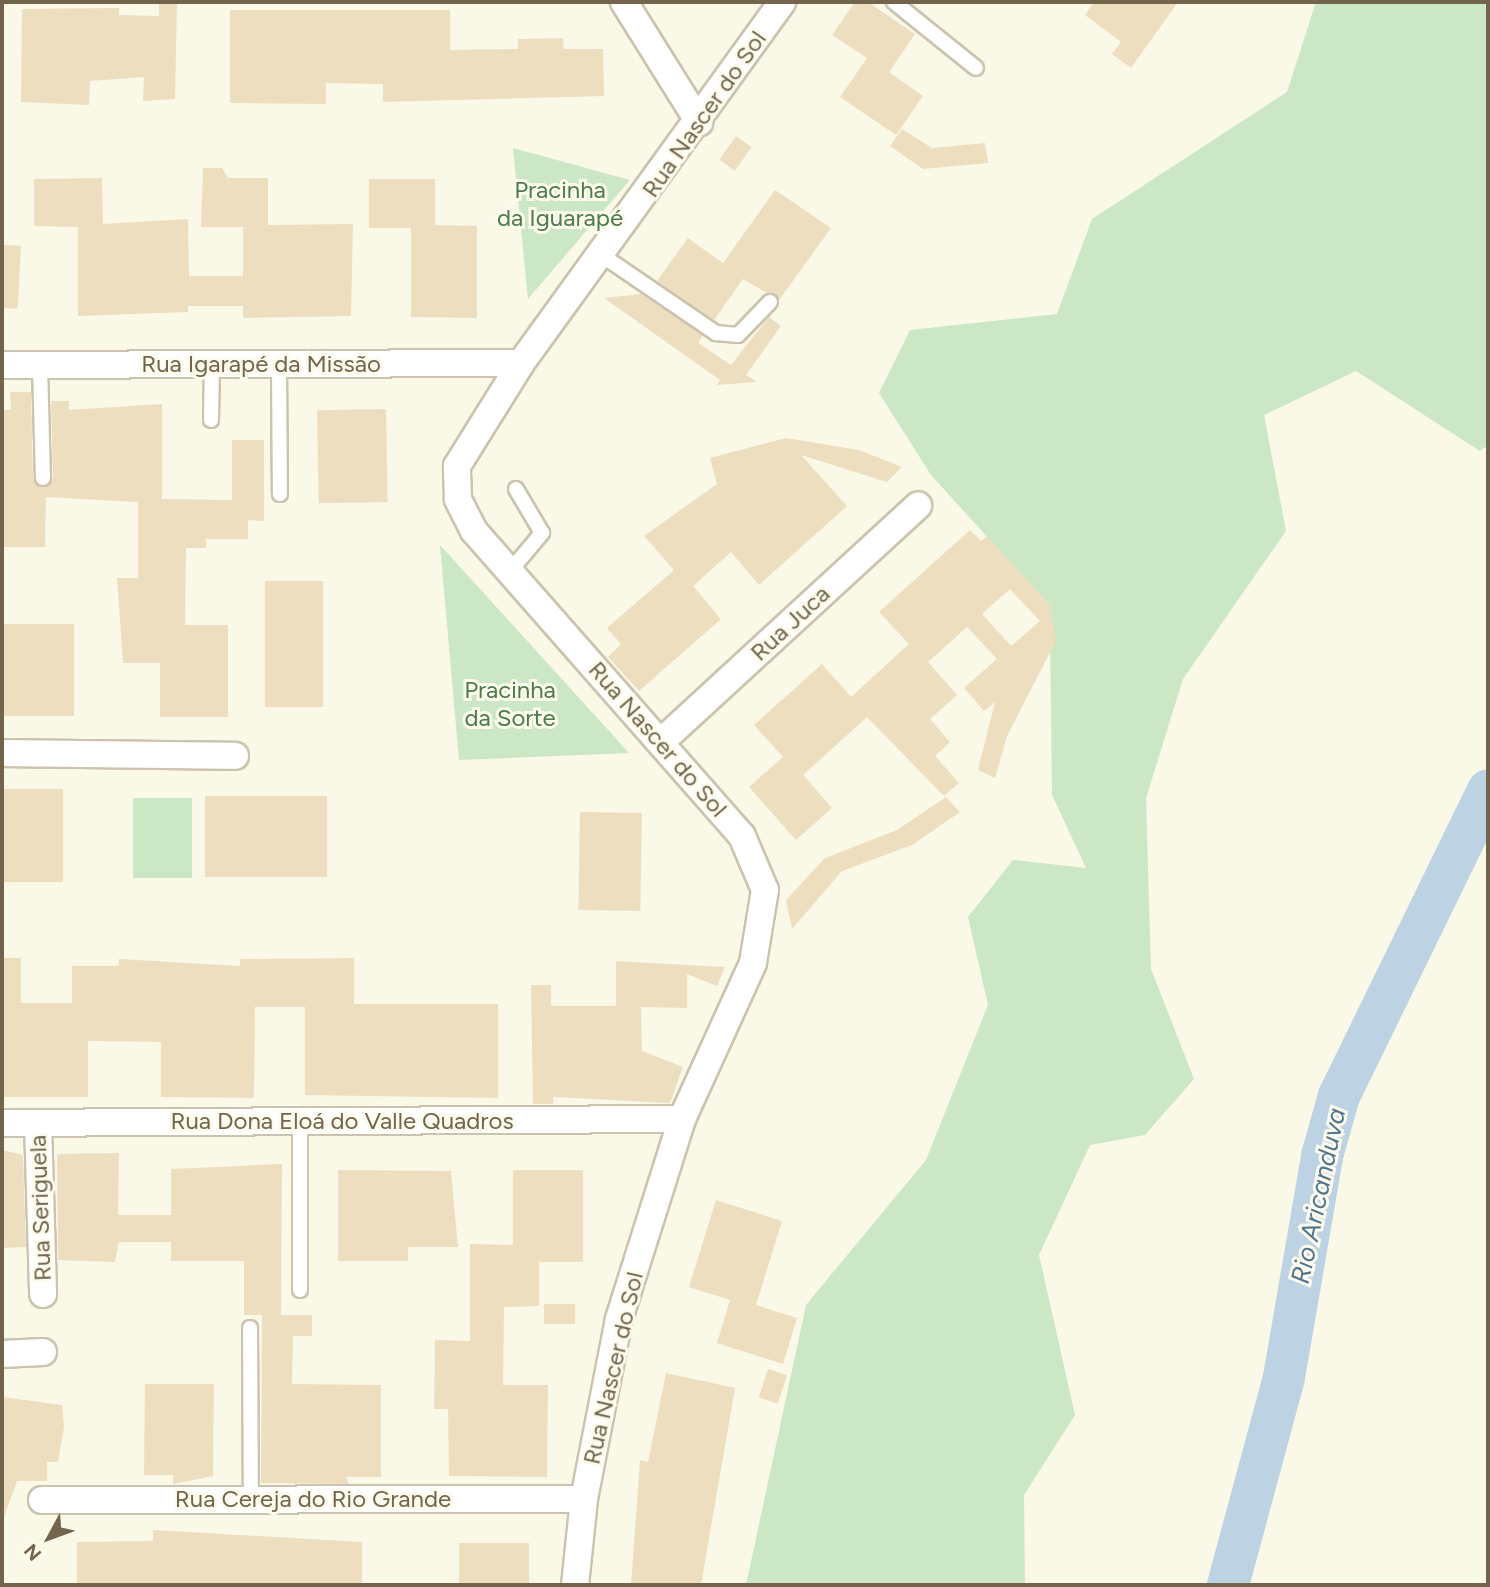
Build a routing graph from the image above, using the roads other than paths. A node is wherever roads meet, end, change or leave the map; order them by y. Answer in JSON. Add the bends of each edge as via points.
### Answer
{"nodes":[{"id":1,"x":624,"y":2,"type":"edge"},
{"id":2,"x":782,"y":2,"type":"edge"},
{"id":3,"x":894,"y":2,"type":"edge"},
{"id":4,"x":976,"y":68,"type":"dead end"},
{"id":5,"x":699,"y":122,"type":"junction"},
{"id":6,"x":603,"y":256,"type":"junction"},
{"id":7,"x":770,"y":302,"type":"dead end"},
{"id":8,"x":521,"y":363,"type":"junction"},
{"id":9,"x":212,"y":364,"type":"junction"},
{"id":10,"x":279,"y":364,"type":"junction"},
{"id":11,"x":2,"y":365,"type":"edge"},
{"id":12,"x":40,"y":365,"type":"junction"},
{"id":13,"x":211,"y":420,"type":"dead end"},
{"id":14,"x":43,"y":478,"type":"dead end"},
{"id":15,"x":516,"y":489,"type":"dead end"},
{"id":16,"x":280,"y":494,"type":"dead end"},
{"id":17,"x":918,"y":506,"type":"dead end"},
{"id":18,"x":510,"y":572,"type":"junction"},
{"id":19,"x":662,"y":741,"type":"junction"},
{"id":20,"x":2,"y":753,"type":"edge"},
{"id":21,"x":235,"y":756,"type":"dead end"},
{"id":22,"x":682,"y":1119,"type":"junction"},
{"id":23,"x":2,"y":1123,"type":"edge"},
{"id":24,"x":38,"y":1123,"type":"junction"},
{"id":25,"x":300,"y":1123,"type":"junction"},
{"id":26,"x":300,"y":1290,"type":"dead end"},
{"id":27,"x":43,"y":1294,"type":"dead end"},
{"id":28,"x":250,"y":1328,"type":"dead end"},
{"id":29,"x":43,"y":1352,"type":"dead end"},
{"id":30,"x":2,"y":1354,"type":"edge"},
{"id":31,"x":251,"y":1499,"type":"junction"},
{"id":32,"x":584,"y":1499,"type":"junction"},
{"id":33,"x":42,"y":1500,"type":"dead end"},
{"id":34,"x":575,"y":1585,"type":"edge"}],
"edges":[{"from":1,"to":5,"type":"street"},
{"from":2,"to":5,"type":"street","name":"Rua Nascer do Sol"},
{"from":3,"to":4,"type":"lane"},
{"from":5,"to":6,"type":"street","name":"Rua Nascer do Sol"},
{"from":6,"to":7,"type":"lane","via":[[716,333],[737,335]]},
{"from":6,"to":8,"type":"street","name":"Rua Nascer do Sol"},
{"from":8,"to":10,"type":"street","name":"Rua Igarapé da Missão"},
{"from":8,"to":18,"type":"street","name":"Rua Nascer do Sol","via":[[464,448],[456,486],[474,531]]},
{"from":9,"to":10,"type":"street","name":"Rua Igarapé da Missão"},
{"from":9,"to":12,"type":"street","name":"Rua Igarapé da Missão"},
{"from":9,"to":13,"type":"lane"},
{"from":10,"to":16,"type":"lane"},
{"from":11,"to":12,"type":"street","name":"Rua Igarapé da Missão"},
{"from":12,"to":14,"type":"lane"},
{"from":15,"to":18,"type":"lane","via":[[535,512],[542,533]]},
{"from":17,"to":19,"type":"street","name":"Rua Juca"},
{"from":18,"to":19,"type":"street","name":"Rua Nascer do Sol"},
{"from":19,"to":22,"type":"street","name":"Rua Nascer do Sol","via":[[742,836],[765,890],[752,963]]},
{"from":20,"to":21,"type":"street"},
{"from":22,"to":25,"type":"street","name":"Rua Dona Eloá do Valle Quadros"},
{"from":22,"to":32,"type":"street","name":"Rua Nascer do Sol","via":[[619,1319]]},
{"from":23,"to":24,"type":"street","name":"Rua Dona Eloá do Valle Quadros"},
{"from":24,"to":25,"type":"street","name":"Rua Dona Eloá do Valle Quadros"},
{"from":24,"to":27,"type":"street","name":"Rua Seriguela"},
{"from":25,"to":26,"type":"lane"},
{"from":28,"to":31,"type":"lane"},
{"from":29,"to":30,"type":"street"},
{"from":31,"to":32,"type":"street","name":"Rua Cereja do Rio Grande"},
{"from":31,"to":33,"type":"street","name":"Rua Cereja do Rio Grande"},
{"from":32,"to":34,"type":"street","name":"Rua Nascer do Sol"}]}
